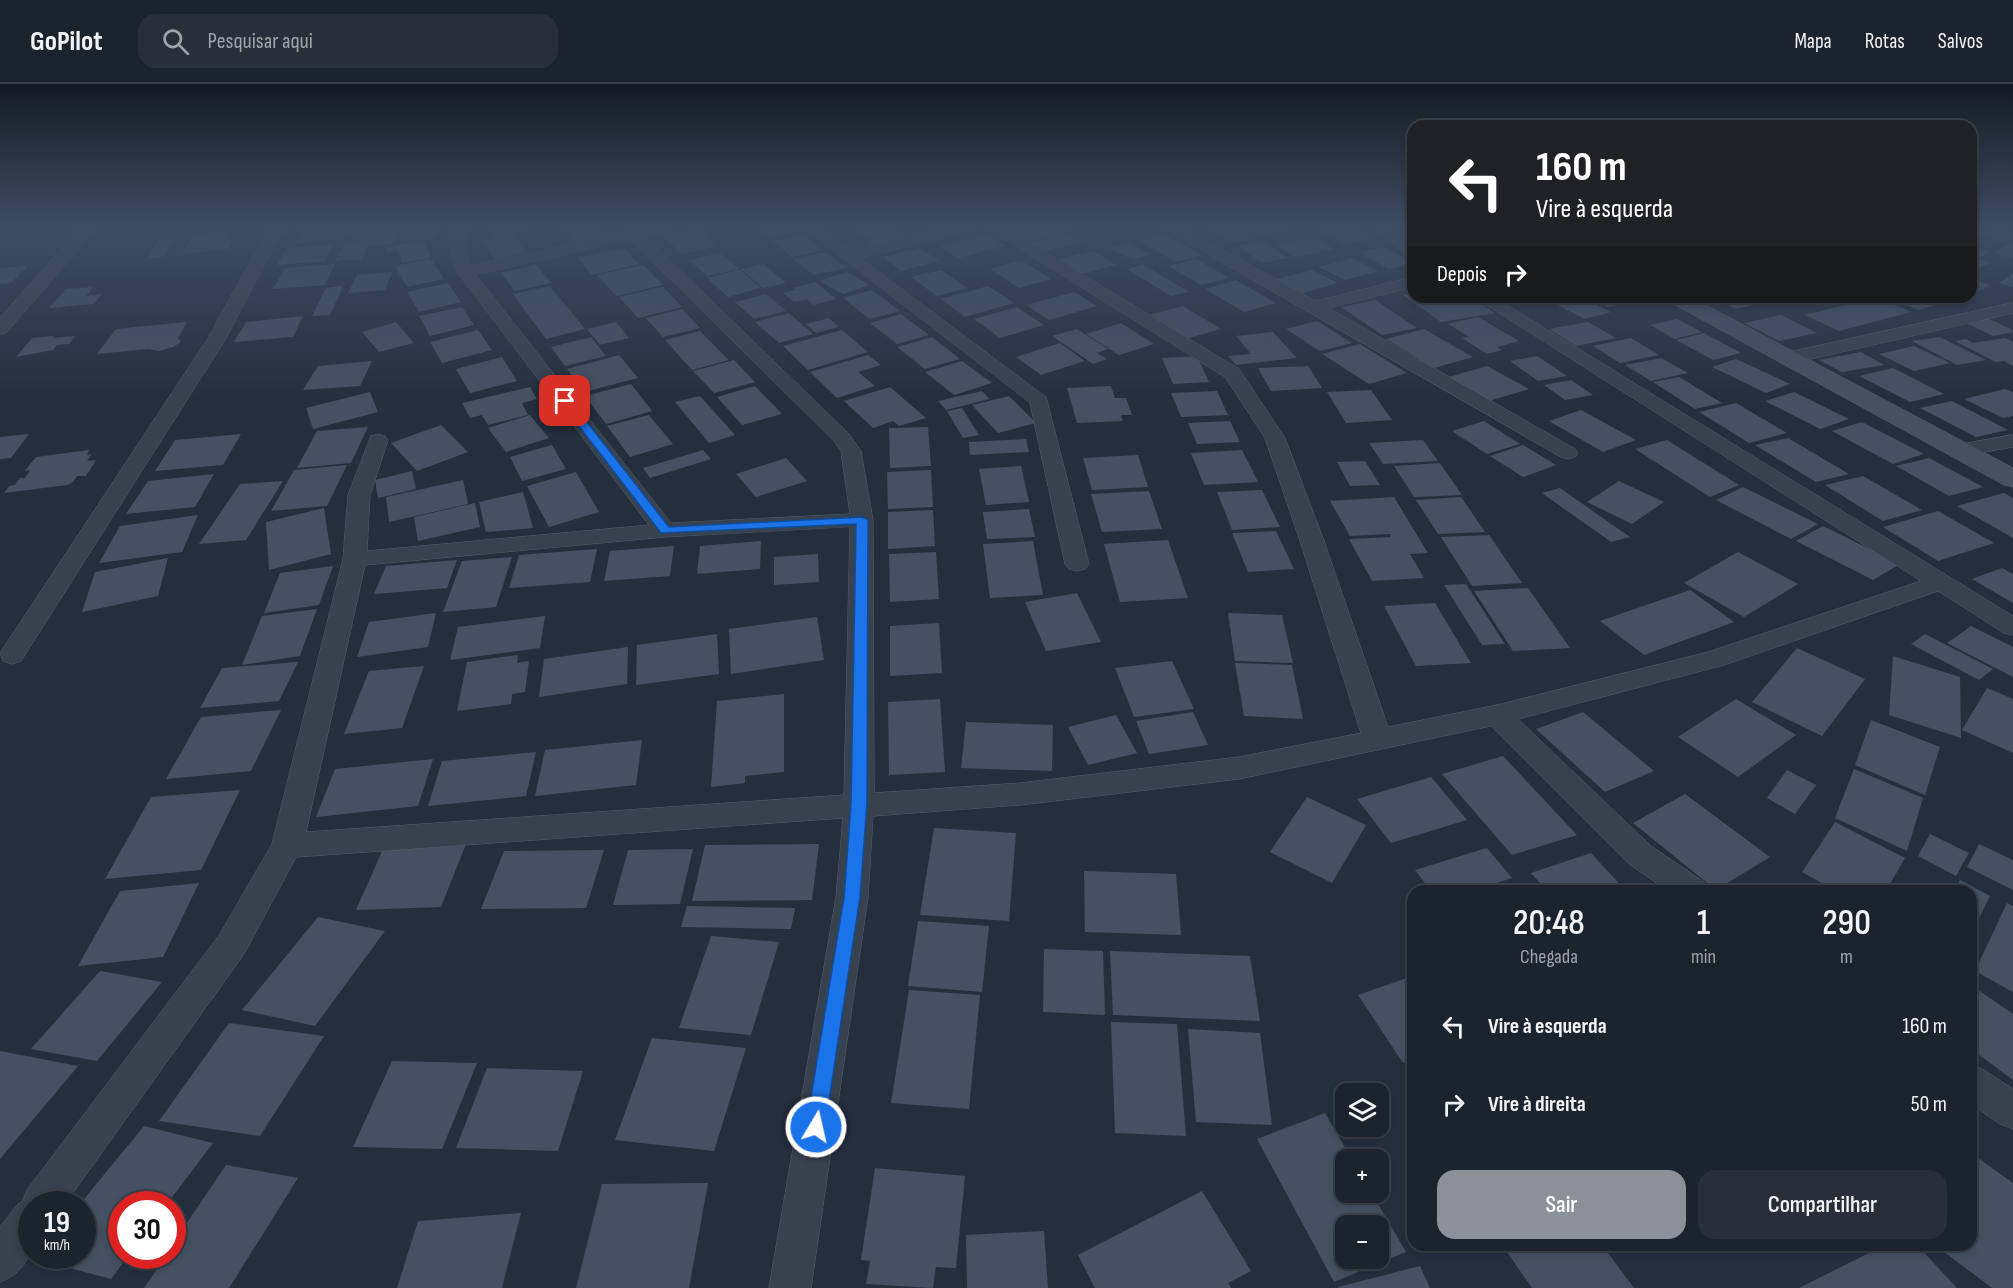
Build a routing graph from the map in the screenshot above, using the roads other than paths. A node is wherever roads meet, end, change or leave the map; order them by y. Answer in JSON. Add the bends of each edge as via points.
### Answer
{"nodes":[{"id":1,"x":40,"y":284,"type":"edge"},
{"id":2,"x":246,"y":284,"type":"edge"},
{"id":3,"x":474,"y":284,"type":"edge"},
{"id":4,"x":684,"y":284,"type":"edge"},
{"id":5,"x":885,"y":284,"type":"edge"},
{"id":6,"x":1086,"y":284,"type":"edge"},
{"id":7,"x":1272,"y":284,"type":"edge"},
{"id":8,"x":1404,"y":284,"type":"edge"},
{"id":9,"x":1492,"y":303,"type":"edge"},
{"id":10,"x":1686,"y":303,"type":"edge"},
{"id":11,"x":1314,"y":307,"type":"junction"},
{"id":12,"x":2013,"y":308,"type":"edge"},
{"id":13,"x":0,"y":329,"type":"edge"},
{"id":14,"x":1789,"y":358,"type":"junction"},
{"id":15,"x":378,"y":440,"type":"dead end"},
{"id":16,"x":2013,"y":441,"type":"edge"},
{"id":17,"x":1962,"y":450,"type":"junction"},
{"id":18,"x":1568,"y":453,"type":"dead end"},
{"id":19,"x":2013,"y":478,"type":"edge"},
{"id":20,"x":862,"y":520,"type":"junction"},
{"id":21,"x":665,"y":530,"type":"junction"},
{"id":22,"x":355,"y":559,"type":"junction"},
{"id":23,"x":1077,"y":564,"type":"dead end"},
{"id":24,"x":1941,"y":582,"type":"junction"},
{"id":25,"x":2013,"y":627,"type":"edge"},
{"id":26,"x":12,"y":655,"type":"dead end"},
{"id":27,"x":1497,"y":715,"type":"junction"},
{"id":28,"x":1378,"y":741,"type":"junction"},
{"id":29,"x":859,"y":804,"type":"junction"},
{"id":30,"x":287,"y":845,"type":"junction"},
{"id":31,"x":1684,"y":885,"type":"edge"},
{"id":32,"x":1977,"y":1086,"type":"edge"},
{"id":33,"x":2013,"y":1111,"type":"edge"},
{"id":34,"x":51,"y":1191,"type":"edge"},
{"id":35,"x":18,"y":1237,"type":"edge"},
{"id":36,"x":0,"y":1261,"type":"edge"},
{"id":37,"x":790,"y":1288,"type":"edge"}],
"edges":[{"from":1,"to":13,"type":"street"},
{"from":2,"to":26,"type":"street","via":[[216,340]]},
{"from":3,"to":21,"type":"street"},
{"from":4,"to":20,"type":"street","via":[[842,438],[850,451]]},
{"from":5,"to":23,"type":"street","via":[[1039,401]]},
{"from":6,"to":28,"type":"street","via":[[1232,373],[1275,438]]},
{"from":7,"to":11,"type":"street"},
{"from":8,"to":11,"type":"street"},
{"from":9,"to":24,"type":"street"},
{"from":10,"to":14,"type":"main road"},
{"from":11,"to":18,"type":"street"},
{"from":12,"to":14,"type":"street"},
{"from":14,"to":17,"type":"main road"},
{"from":15,"to":22,"type":"street","via":[[359,495]]},
{"from":16,"to":17,"type":"street"},
{"from":17,"to":19,"type":"main road"},
{"from":20,"to":21,"type":"street"},
{"from":20,"to":29,"type":"street"},
{"from":21,"to":22,"type":"street"},
{"from":22,"to":30,"type":"street"},
{"from":24,"to":25,"type":"street"},
{"from":24,"to":27,"type":"street","via":[[1714,658]]},
{"from":27,"to":28,"type":"street"},
{"from":27,"to":31,"type":"street","via":[[1640,855]]},
{"from":28,"to":29,"type":"street","via":[[1239,768],[1020,794]]},
{"from":29,"to":30,"type":"street"},
{"from":29,"to":37,"type":"street","via":[[852,897]]},
{"from":30,"to":34,"type":"street","via":[[232,944]]},
{"from":32,"to":33,"type":"street"},
{"from":35,"to":36,"type":"street"}]}
